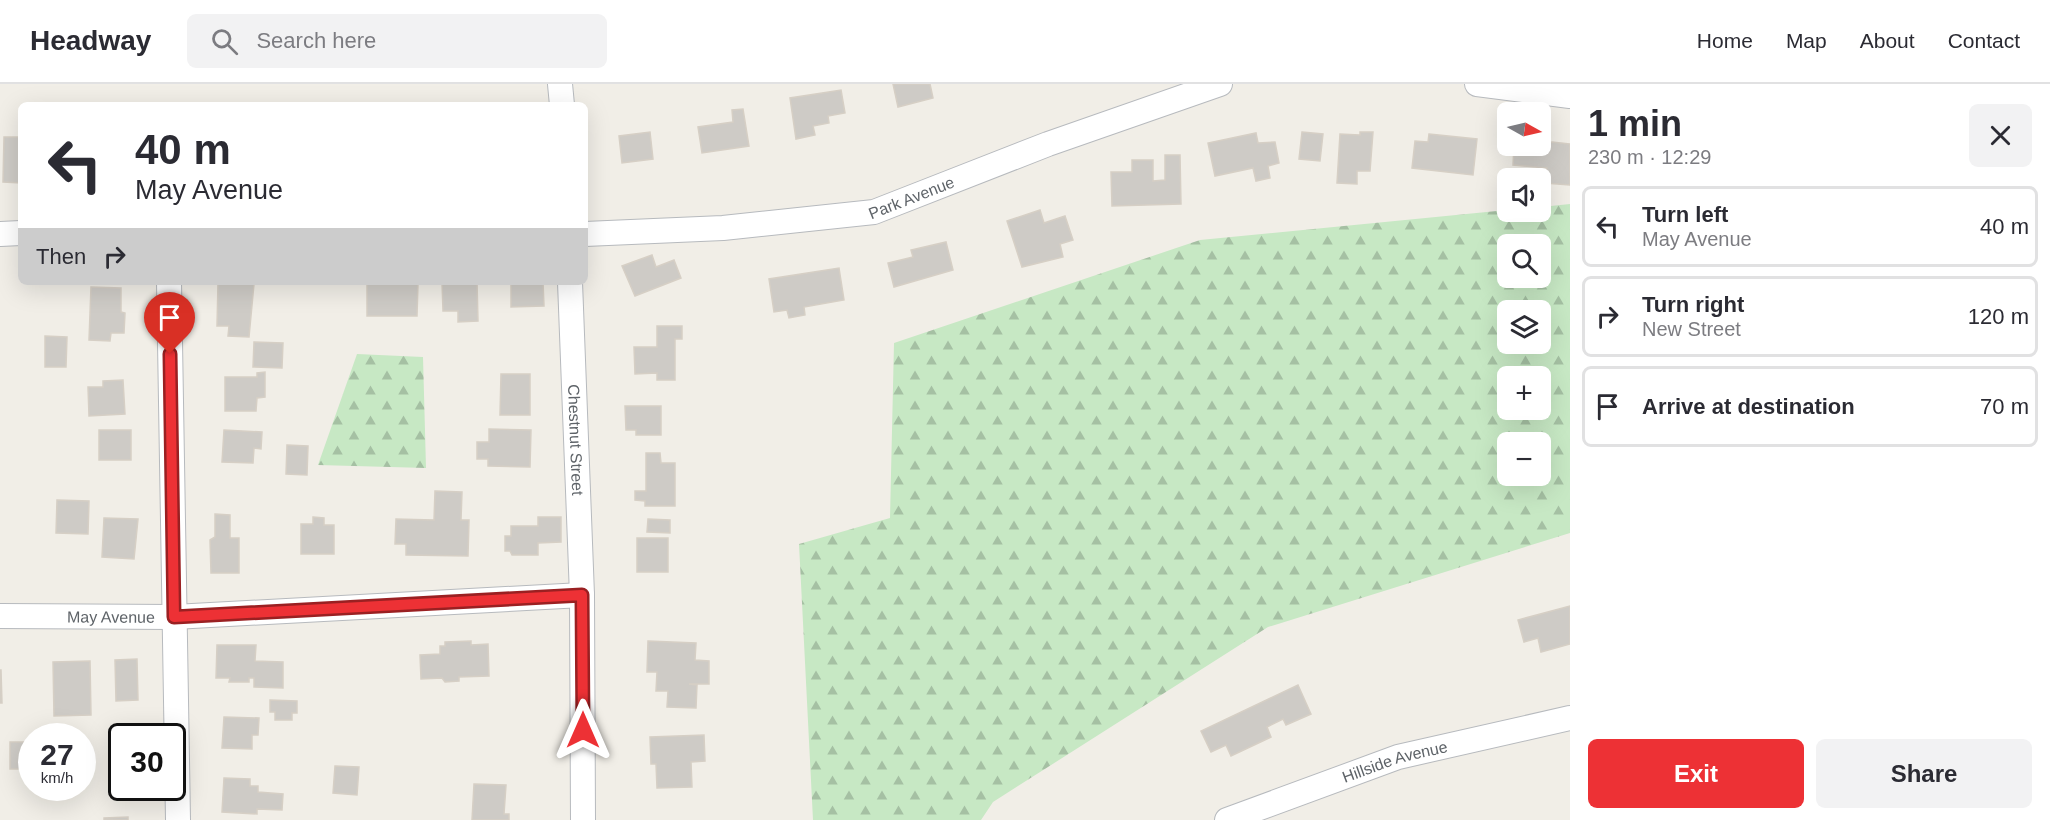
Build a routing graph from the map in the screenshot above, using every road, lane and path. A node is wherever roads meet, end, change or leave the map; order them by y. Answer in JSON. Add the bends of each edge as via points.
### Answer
{"nodes":[{"id":1,"x":561,"y":84,"type":"edge"},
{"id":2,"x":1220,"y":84,"type":"edge"},
{"id":3,"x":1477,"y":84,"type":"edge"},
{"id":4,"x":1570,"y":96,"type":"edge"},
{"id":5,"x":562,"y":102,"type":"edge"},
{"id":6,"x":18,"y":233,"type":"edge"},
{"id":7,"x":0,"y":234,"type":"edge"},
{"id":8,"x":588,"y":234,"type":"edge"},
{"id":9,"x":169,"y":285,"type":"edge"},
{"id":10,"x":570,"y":285,"type":"edge"},
{"id":11,"x":582,"y":595,"type":"junction"},
{"id":12,"x":0,"y":616,"type":"edge"},
{"id":13,"x":174,"y":617,"type":"junction"},
{"id":14,"x":1570,"y":718,"type":"edge"},
{"id":15,"x":178,"y":820,"type":"edge"},
{"id":16,"x":583,"y":820,"type":"edge"},
{"id":17,"x":1227,"y":820,"type":"edge"}],
"edges":[{"from":1,"to":5,"type":"street"},
{"from":2,"to":8,"type":"street","name":"Park Avenue","via":[[1048,144],[874,212],[723,228]]},
{"from":3,"to":4,"type":"street"},
{"from":6,"to":7,"type":"street"},
{"from":9,"to":13,"type":"street"},
{"from":10,"to":11,"type":"street","name":"Chestnut Street"},
{"from":11,"to":13,"type":"street","name":"May Avenue"},
{"from":11,"to":16,"type":"street","name":"Chestnut Street"},
{"from":12,"to":13,"type":"street","name":"May Avenue"},
{"from":13,"to":15,"type":"street"},
{"from":14,"to":17,"type":"street","name":"Hillside Avenue","via":[[1398,757]]}]}
